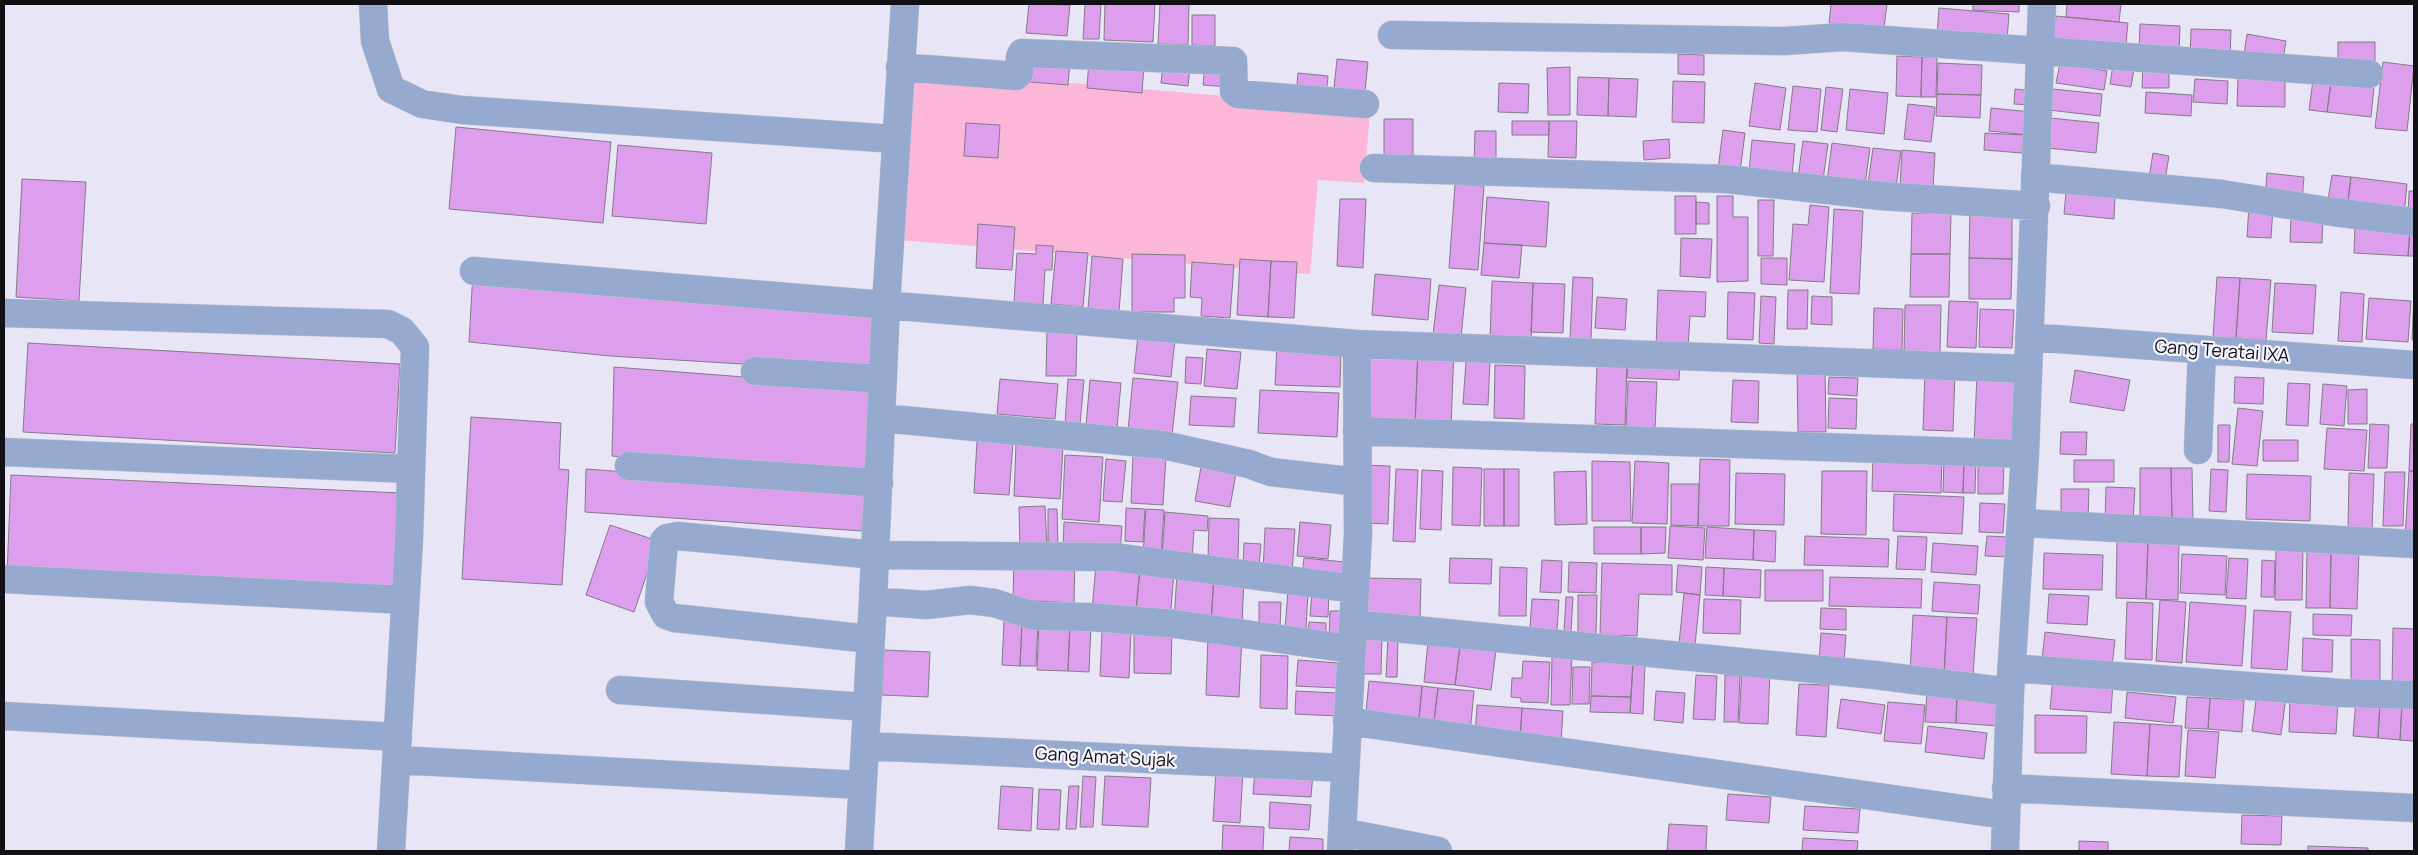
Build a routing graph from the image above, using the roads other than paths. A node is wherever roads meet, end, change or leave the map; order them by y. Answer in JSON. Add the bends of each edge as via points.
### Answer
{"nodes":[{"id":1,"x":373,"y":4,"type":"edge"},
{"id":2,"x":905,"y":4,"type":"edge"},
{"id":3,"x":2042,"y":4,"type":"edge"},
{"id":4,"x":1392,"y":34,"type":"dead end"},
{"id":5,"x":2041,"y":52,"type":"junction"},
{"id":6,"x":900,"y":67,"type":"junction"},
{"id":7,"x":2370,"y":74,"type":"dead end"},
{"id":8,"x":1364,"y":104,"type":"dead end"},
{"id":9,"x":895,"y":139,"type":"junction"},
{"id":10,"x":1374,"y":168,"type":"dead end"},
{"id":11,"x":2035,"y":177,"type":"junction"},
{"id":12,"x":2036,"y":206,"type":"junction"},
{"id":13,"x":2414,"y":222,"type":"edge"},
{"id":14,"x":474,"y":270,"type":"dead end"},
{"id":15,"x":886,"y":306,"type":"junction"},
{"id":16,"x":4,"y":313,"type":"edge"},
{"id":17,"x":2029,"y":337,"type":"junction"},
{"id":18,"x":1357,"y":344,"type":"junction"},
{"id":19,"x":2202,"y":350,"type":"junction"},
{"id":20,"x":2414,"y":365,"type":"edge"},
{"id":21,"x":2027,"y":369,"type":"junction"},
{"id":22,"x":755,"y":371,"type":"dead end"},
{"id":23,"x":883,"y":379,"type":"junction"},
{"id":24,"x":882,"y":418,"type":"junction"},
{"id":25,"x":1357,"y":431,"type":"junction"},
{"id":26,"x":2198,"y":450,"type":"dead end"},
{"id":27,"x":4,"y":452,"type":"edge"},
{"id":28,"x":2025,"y":454,"type":"junction"},
{"id":29,"x":629,"y":466,"type":"dead end"},
{"id":30,"x":410,"y":469,"type":"junction"},
{"id":31,"x":1358,"y":482,"type":"junction"},
{"id":32,"x":878,"y":483,"type":"junction"},
{"id":33,"x":2022,"y":523,"type":"junction"},
{"id":34,"x":2414,"y":544,"type":"edge"},
{"id":35,"x":875,"y":555,"type":"junction"},
{"id":36,"x":4,"y":579,"type":"edge"},
{"id":37,"x":1354,"y":589,"type":"junction"},
{"id":38,"x":405,"y":600,"type":"junction"},
{"id":39,"x":873,"y":601,"type":"junction"},
{"id":40,"x":1352,"y":636,"type":"junction"},
{"id":41,"x":870,"y":638,"type":"junction"},
{"id":42,"x":2011,"y":680,"type":"junction"},
{"id":43,"x":620,"y":690,"type":"dead end"},
{"id":44,"x":2414,"y":695,"type":"edge"},
{"id":45,"x":866,"y":707,"type":"junction"},
{"id":46,"x":4,"y":716,"type":"edge"},
{"id":47,"x":1347,"y":721,"type":"junction"},
{"id":48,"x":866,"y":746,"type":"junction"},
{"id":49,"x":398,"y":748,"type":"junction"},
{"id":50,"x":1344,"y":768,"type":"junction"},
{"id":51,"x":861,"y":785,"type":"junction"},
{"id":52,"x":2006,"y":801,"type":"junction"},
{"id":53,"x":2414,"y":808,"type":"edge"},
{"id":54,"x":1342,"y":842,"type":"edge"},
{"id":55,"x":391,"y":851,"type":"edge"},
{"id":56,"x":859,"y":851,"type":"edge"},
{"id":57,"x":1438,"y":851,"type":"edge"},
{"id":58,"x":2004,"y":851,"type":"edge"}],
"edges":[{"from":1,"to":9,"type":"street","via":[[375,41],[391,88],[422,104]]},
{"from":2,"to":6,"type":"street"},
{"from":3,"to":5,"type":"street"},
{"from":4,"to":5,"type":"street","via":[[1785,41],[1843,38]]},
{"from":5,"to":7,"type":"street"},
{"from":5,"to":11,"type":"street"},
{"from":6,"to":8,"type":"street","via":[[1016,76],[1022,54],[1233,61],[1234,91],[1238,94]]},
{"from":6,"to":9,"type":"street"},
{"from":9,"to":15,"type":"street"},
{"from":10,"to":12,"type":"street","via":[[1726,179],[1881,196]]},
{"from":11,"to":12,"type":"street"},
{"from":11,"to":13,"type":"street","via":[[2222,194]]},
{"from":12,"to":17,"type":"street"},
{"from":14,"to":15,"type":"street"},
{"from":15,"to":18,"type":"street"},
{"from":15,"to":23,"type":"street"},
{"from":16,"to":30,"type":"street","via":[[388,324],[402,330],[415,347]]},
{"from":17,"to":19,"type":"street","name":"Gang Teratai IXA"},
{"from":17,"to":21,"type":"street"},
{"from":18,"to":21,"type":"street"},
{"from":18,"to":25,"type":"street"},
{"from":19,"to":20,"type":"street","name":"Gang Teratai IXA"},
{"from":19,"to":26,"type":"street"},
{"from":21,"to":28,"type":"street"},
{"from":22,"to":23,"type":"street"},
{"from":23,"to":24,"type":"street"},
{"from":24,"to":31,"type":"street","via":[[1163,445],[1271,472]]},
{"from":24,"to":32,"type":"street"},
{"from":25,"to":28,"type":"street"},
{"from":25,"to":31,"type":"street"},
{"from":27,"to":30,"type":"street"},
{"from":28,"to":33,"type":"street"},
{"from":29,"to":32,"type":"street"},
{"from":30,"to":38,"type":"street"},
{"from":31,"to":37,"type":"street"},
{"from":32,"to":35,"type":"street"},
{"from":33,"to":34,"type":"street"},
{"from":33,"to":42,"type":"street"},
{"from":35,"to":37,"type":"street","via":[[1114,557]]},
{"from":35,"to":39,"type":"street"},
{"from":35,"to":41,"type":"street","via":[[672,536],[664,541],[660,592],[662,610],[674,618]]},
{"from":36,"to":38,"type":"street"},
{"from":37,"to":40,"type":"street"},
{"from":38,"to":49,"type":"street"},
{"from":39,"to":40,"type":"street","via":[[926,605],[970,600],[994,602],[1034,616],[1090,617]]},
{"from":39,"to":41,"type":"street"},
{"from":40,"to":42,"type":"street","via":[[1875,675]]},
{"from":40,"to":47,"type":"street"},
{"from":41,"to":45,"type":"street"},
{"from":42,"to":44,"type":"street"},
{"from":42,"to":52,"type":"street"},
{"from":43,"to":45,"type":"street"},
{"from":45,"to":48,"type":"street"},
{"from":46,"to":49,"type":"street"},
{"from":47,"to":50,"type":"street"},
{"from":47,"to":52,"type":"street"},
{"from":48,"to":50,"type":"street","name":"Gang Amat Sujak"},
{"from":48,"to":51,"type":"street"},
{"from":49,"to":51,"type":"street"},
{"from":49,"to":55,"type":"street"},
{"from":50,"to":54,"type":"street"},
{"from":51,"to":56,"type":"street"},
{"from":52,"to":53,"type":"street"},
{"from":52,"to":58,"type":"street"},
{"from":54,"to":57,"type":"street"}]}
